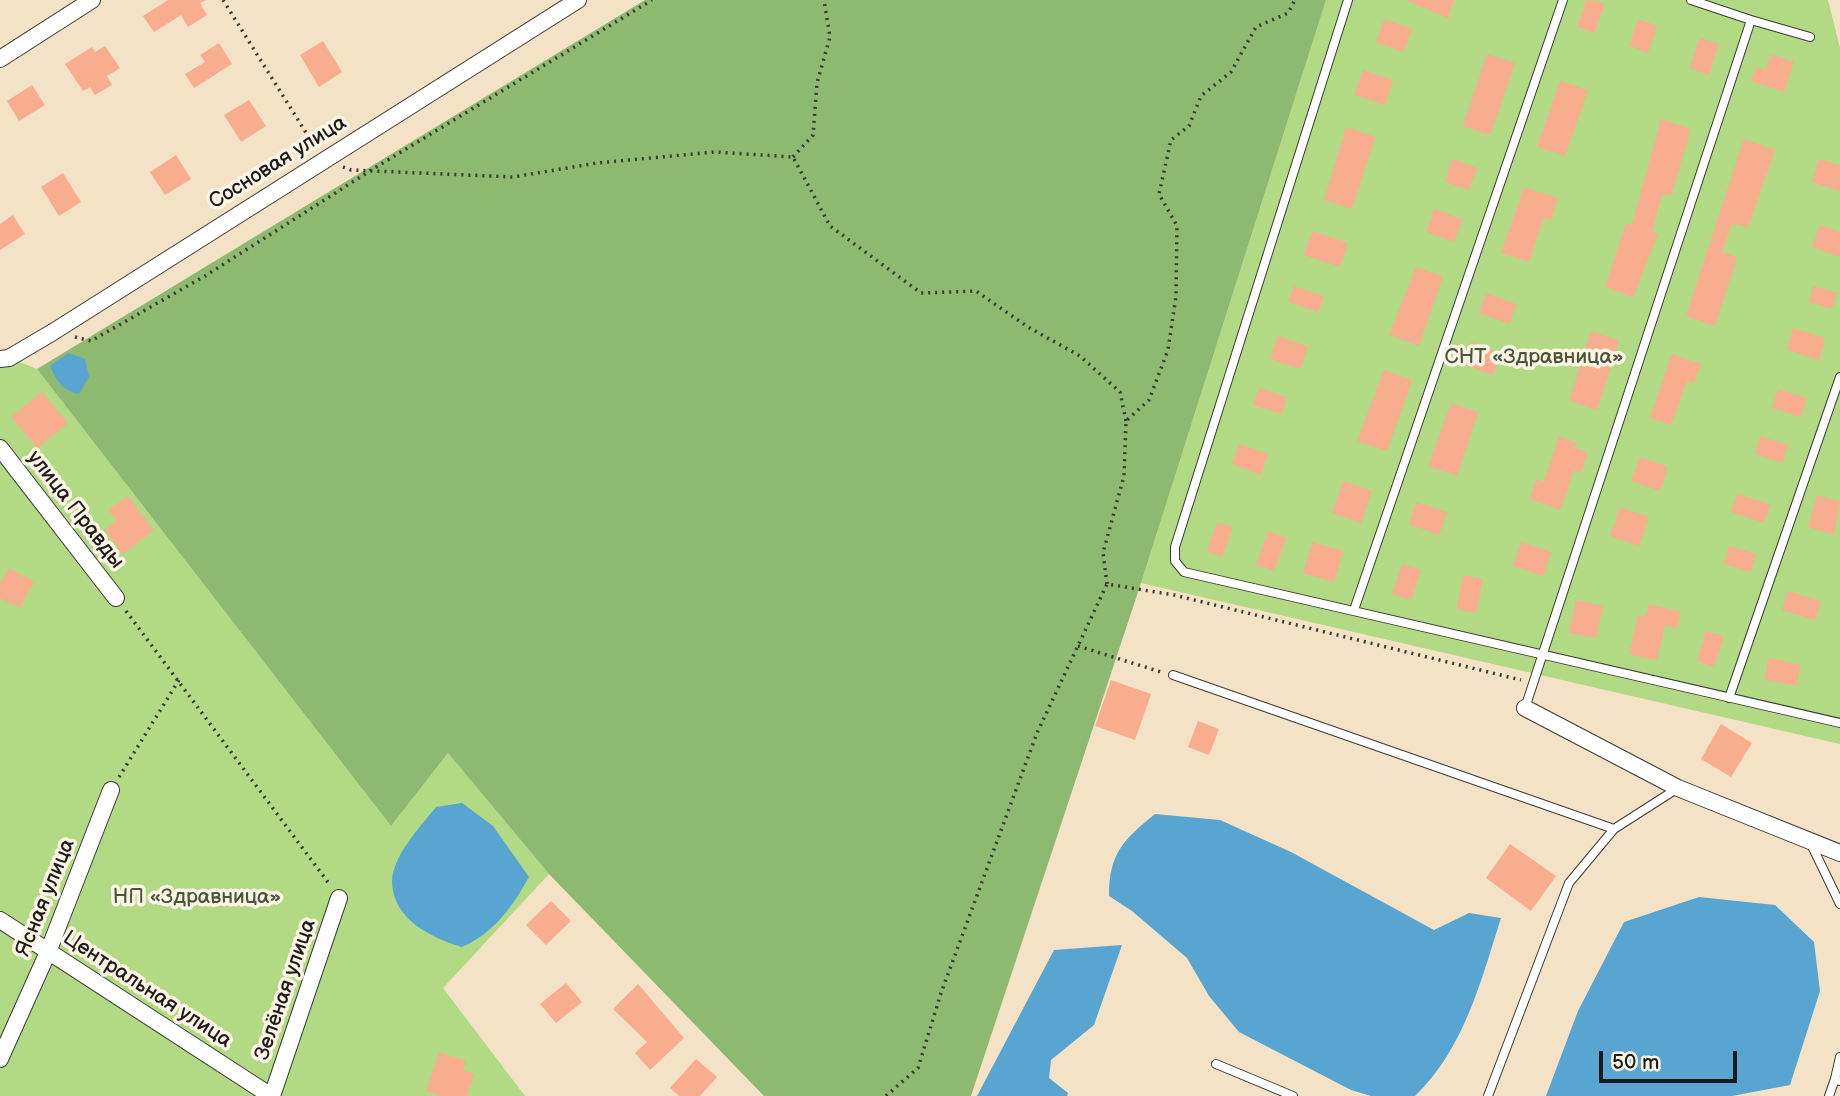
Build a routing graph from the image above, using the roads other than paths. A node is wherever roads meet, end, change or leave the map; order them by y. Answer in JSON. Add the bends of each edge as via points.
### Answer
{"nodes":[{"id":1,"x":92,"y":0,"type":"edge"},
{"id":2,"x":578,"y":0,"type":"edge"},
{"id":3,"x":1348,"y":0,"type":"edge"},
{"id":4,"x":1563,"y":0,"type":"edge"},
{"id":5,"x":1691,"y":0,"type":"edge"},
{"id":6,"x":1751,"y":20,"type":"junction"},
{"id":7,"x":1810,"y":37,"type":"dead end"},
{"id":8,"x":0,"y":59,"type":"edge"},
{"id":9,"x":0,"y":359,"type":"edge"},
{"id":10,"x":1840,"y":377,"type":"edge"},
{"id":11,"x":0,"y":448,"type":"edge"},
{"id":12,"x":116,"y":598,"type":"road end"},
{"id":13,"x":1354,"y":610,"type":"junction"},
{"id":14,"x":1541,"y":655,"type":"junction"},
{"id":15,"x":1173,"y":675,"type":"road end"},
{"id":16,"x":1729,"y":698,"type":"junction"},
{"id":17,"x":1525,"y":708,"type":"joint"},
{"id":18,"x":1840,"y":723,"type":"edge"},
{"id":19,"x":1678,"y":788,"type":"junction"},
{"id":20,"x":111,"y":790,"type":"road end"},
{"id":21,"x":1614,"y":829,"type":"junction"},
{"id":22,"x":1810,"y":843,"type":"junction"},
{"id":23,"x":1840,"y":853,"type":"edge"},
{"id":24,"x":339,"y":898,"type":"road end"},
{"id":25,"x":1840,"y":904,"type":"edge"},
{"id":26,"x":0,"y":920,"type":"edge"},
{"id":27,"x":48,"y":952,"type":"junction"},
{"id":28,"x":1840,"y":1057,"type":"edge"},
{"id":29,"x":0,"y":1059,"type":"edge"},
{"id":30,"x":1216,"y":1065,"type":"dead end"},
{"id":31,"x":1837,"y":1080,"type":"edge"},
{"id":32,"x":272,"y":1096,"type":"edge"},
{"id":33,"x":1293,"y":1096,"type":"edge"},
{"id":34,"x":1488,"y":1096,"type":"edge"},
{"id":35,"x":1829,"y":1096,"type":"edge"}],
"edges":[{"from":1,"to":8,"type":"street"},
{"from":2,"to":9,"type":"street","name":"Сосновая улица","via":[[53,332]]},
{"from":3,"to":13,"type":"lane","via":[[1175,547],[1175,561],[1184,572]]},
{"from":4,"to":13,"type":"lane"},
{"from":5,"to":6,"type":"lane"},
{"from":6,"to":7,"type":"lane"},
{"from":6,"to":14,"type":"lane"},
{"from":10,"to":16,"type":"lane"},
{"from":11,"to":12,"type":"street","name":"улица Правды"},
{"from":13,"to":14,"type":"lane"},
{"from":14,"to":16,"type":"lane"},
{"from":14,"to":17,"type":"lane"},
{"from":15,"to":21,"type":"lane"},
{"from":16,"to":18,"type":"lane"},
{"from":17,"to":19,"type":"street"},
{"from":19,"to":21,"type":"lane"},
{"from":19,"to":22,"type":"street"},
{"from":20,"to":27,"type":"street","name":"Ясная улица"},
{"from":21,"to":34,"type":"lane","via":[[1569,883]]},
{"from":22,"to":23,"type":"street"},
{"from":22,"to":25,"type":"lane"},
{"from":24,"to":32,"type":"street","name":"Зелёная улица"},
{"from":26,"to":27,"type":"street","name":"Центральная улица"},
{"from":27,"to":29,"type":"street","name":"Ясная улица"},
{"from":27,"to":32,"type":"street","name":"Центральная улица"},
{"from":28,"to":31,"type":"lane"},
{"from":30,"to":33,"type":"lane"},
{"from":31,"to":35,"type":"lane"}]}
